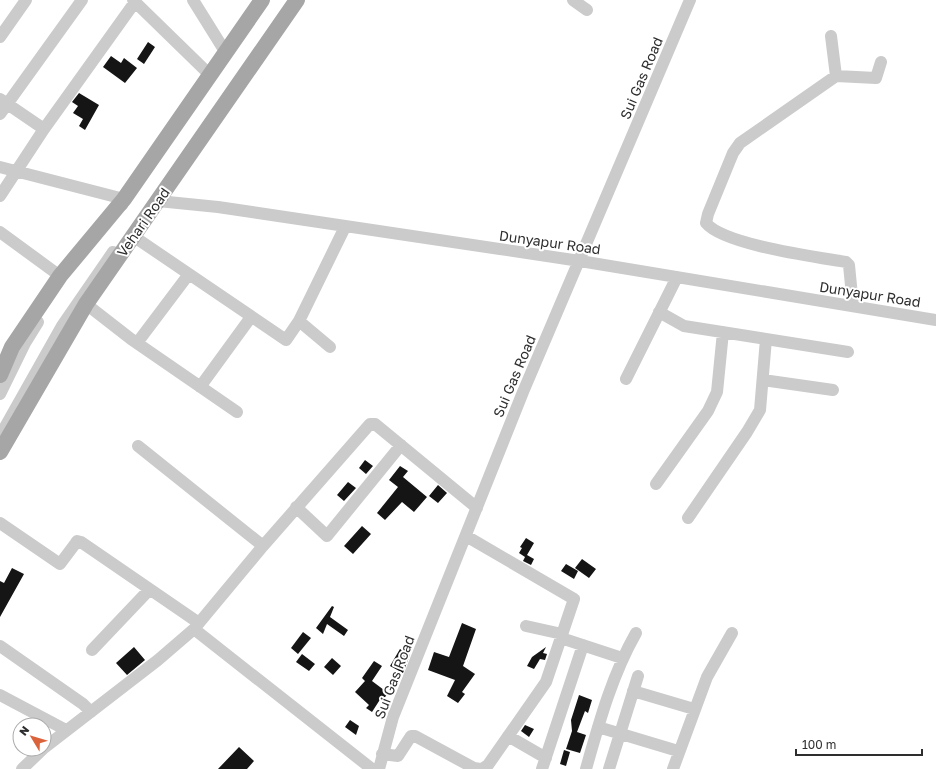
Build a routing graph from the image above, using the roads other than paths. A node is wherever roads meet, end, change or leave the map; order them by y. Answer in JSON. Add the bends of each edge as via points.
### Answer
{"nodes":[{"id":1,"x":26,"y":0,"type":"edge"},
{"id":2,"x":82,"y":0,"type":"edge"},
{"id":3,"x":193,"y":0,"type":"edge"},
{"id":4,"x":262,"y":0,"type":"edge"},
{"id":5,"x":297,"y":0,"type":"edge"},
{"id":6,"x":574,"y":0,"type":"edge"},
{"id":7,"x":690,"y":0,"type":"edge"},
{"id":8,"x":134,"y":1,"type":"edge"},
{"id":9,"x":587,"y":10,"type":"dead end"},
{"id":10,"x":831,"y":36,"type":"dead end"},
{"id":11,"x":0,"y":37,"type":"edge"},
{"id":12,"x":226,"y":53,"type":"junction"},
{"id":13,"x":881,"y":62,"type":"dead end"},
{"id":14,"x":210,"y":75,"type":"junction"},
{"id":15,"x":836,"y":76,"type":"junction"},
{"id":16,"x":4,"y":101,"type":"edge"},
{"id":17,"x":0,"y":114,"type":"edge"},
{"id":18,"x":44,"y":129,"type":"junction"},
{"id":19,"x":0,"y":167,"type":"edge"},
{"id":20,"x":15,"y":171,"type":"junction"},
{"id":21,"x":1,"y":194,"type":"edge"},
{"id":22,"x":124,"y":199,"type":"junction"},
{"id":23,"x":158,"y":201,"type":"junction"},
{"id":24,"x":345,"y":227,"type":"junction"},
{"id":25,"x":0,"y":232,"type":"edge"},
{"id":26,"x":133,"y":236,"type":"junction"},
{"id":27,"x":580,"y":261,"type":"junction"},
{"id":28,"x":189,"y":274,"type":"junction"},
{"id":29,"x":60,"y":276,"type":"junction"},
{"id":30,"x":677,"y":277,"type":"junction"},
{"id":31,"x":86,"y":304,"type":"junction"},
{"id":32,"x":853,"y":306,"type":"junction"},
{"id":33,"x":659,"y":312,"type":"junction"},
{"id":34,"x":252,"y":317,"type":"junction"},
{"id":35,"x":936,"y":320,"type":"edge"},
{"id":36,"x":299,"y":321,"type":"junction"},
{"id":37,"x":723,"y":332,"type":"junction"},
{"id":38,"x":766,"y":339,"type":"junction"},
{"id":39,"x":137,"y":343,"type":"junction"},
{"id":40,"x":330,"y":347,"type":"dead end"},
{"id":41,"x":848,"y":352,"type":"dead end"},
{"id":42,"x":0,"y":375,"type":"edge"},
{"id":43,"x":626,"y":379,"type":"dead end"},
{"id":44,"x":763,"y":380,"type":"junction"},
{"id":45,"x":200,"y":387,"type":"junction"},
{"id":46,"x":833,"y":390,"type":"dead end"},
{"id":47,"x":0,"y":394,"type":"edge"},
{"id":48,"x":237,"y":412,"type":"dead end"},
{"id":49,"x":0,"y":436,"type":"edge"},
{"id":50,"x":401,"y":445,"type":"junction"},
{"id":51,"x":138,"y":446,"type":"dead end"},
{"id":52,"x":0,"y":452,"type":"edge"},
{"id":53,"x":656,"y":484,"type":"dead end"},
{"id":54,"x":296,"y":508,"type":"junction"},
{"id":55,"x":477,"y":508,"type":"junction"},
{"id":56,"x":688,"y":518,"type":"dead end"},
{"id":57,"x":0,"y":523,"type":"edge"},
{"id":58,"x":466,"y":536,"type":"junction"},
{"id":59,"x":263,"y":546,"type":"junction"},
{"id":60,"x":149,"y":590,"type":"junction"},
{"id":61,"x":197,"y":626,"type":"junction"},
{"id":62,"x":526,"y":626,"type":"dead end"},
{"id":63,"x":636,"y":633,"type":"dead end"},
{"id":64,"x":732,"y":633,"type":"dead end"},
{"id":65,"x":561,"y":636,"type":"junction"},
{"id":66,"x":583,"y":644,"type":"junction"},
{"id":67,"x":0,"y":646,"type":"edge"},
{"id":68,"x":92,"y":650,"type":"dead end"},
{"id":69,"x":622,"y":658,"type":"junction"},
{"id":70,"x":638,"y":676,"type":"dead end"},
{"id":71,"x":633,"y":691,"type":"junction"},
{"id":72,"x":0,"y":695,"type":"edge"},
{"id":73,"x":694,"y":708,"type":"junction"},
{"id":74,"x":91,"y":712,"type":"junction"},
{"id":75,"x":598,"y":727,"type":"junction"},
{"id":76,"x":66,"y":730,"type":"junction"},
{"id":77,"x":620,"y":734,"type":"junction"},
{"id":78,"x":508,"y":736,"type":"junction"},
{"id":79,"x":52,"y":741,"type":"edge"},
{"id":80,"x":678,"y":751,"type":"junction"},
{"id":81,"x":382,"y":754,"type":"junction"},
{"id":82,"x":34,"y":757,"type":"edge"},
{"id":83,"x":544,"y":764,"type":"edge"},
{"id":84,"x":22,"y":769,"type":"edge"},
{"id":85,"x":372,"y":769,"type":"edge"},
{"id":86,"x":379,"y":769,"type":"edge"},
{"id":87,"x":478,"y":769,"type":"edge"},
{"id":88,"x":586,"y":769,"type":"edge"},
{"id":89,"x":609,"y":769,"type":"edge"},
{"id":90,"x":673,"y":769,"type":"edge"}],
"edges":[{"from":1,"to":11,"type":"street"},
{"from":2,"to":16,"type":"street"},
{"from":3,"to":12,"type":"street"},
{"from":4,"to":12,"type":"main road","name":"Vehari Road"},
{"from":5,"to":23,"type":"main road","name":"Vehari Road"},
{"from":6,"to":9,"type":"street"},
{"from":7,"to":27,"type":"street","name":"Sui Gas Road"},
{"from":8,"to":14,"type":"street"},
{"from":8,"to":18,"type":"street"},
{"from":10,"to":15,"type":"street"},
{"from":12,"to":14,"type":"main road","name":"Vehari Road"},
{"from":13,"to":15,"type":"street","via":[[878,75],[874,79]]},
{"from":14,"to":22,"type":"main road","name":"Vehari Road"},
{"from":15,"to":32,"type":"street","via":[[740,143],[733,153],[706,223],[710,228],[744,242],[846,262],[850,268]]},
{"from":16,"to":17,"type":"street"},
{"from":16,"to":18,"type":"street"},
{"from":18,"to":20,"type":"street"},
{"from":19,"to":20,"type":"street"},
{"from":20,"to":21,"type":"street"},
{"from":20,"to":22,"type":"street"},
{"from":22,"to":29,"type":"main road","name":"Vehari Road"},
{"from":22,"to":47,"type":"street","via":[[112,223],[66,280],[39,320]]},
{"from":23,"to":24,"type":"street","name":"Dunyapur Road","via":[[218,207]]},
{"from":23,"to":26,"type":"main road","name":"Vehari Road"},
{"from":23,"to":49,"type":"street","via":[[139,218],[89,285],[37,369]]},
{"from":24,"to":27,"type":"street","name":"Dunyapur Road"},
{"from":24,"to":36,"type":"street"},
{"from":25,"to":29,"type":"street"},
{"from":26,"to":28,"type":"street"},
{"from":26,"to":31,"type":"main road","name":"Vehari Road"},
{"from":27,"to":30,"type":"street","name":"Dunyapur Road"},
{"from":27,"to":55,"type":"street","name":"Sui Gas Road","via":[[523,392]]},
{"from":28,"to":34,"type":"street"},
{"from":28,"to":39,"type":"street"},
{"from":29,"to":42,"type":"main road","name":"Vehari Road","via":[[12,347]]},
{"from":30,"to":32,"type":"street","name":"Dunyapur Road"},
{"from":30,"to":33,"type":"street"},
{"from":31,"to":39,"type":"street"},
{"from":31,"to":52,"type":"main road","name":"Vehari Road"},
{"from":32,"to":35,"type":"street","name":"Dunyapur Road"},
{"from":33,"to":37,"type":"street","via":[[684,326]]},
{"from":33,"to":43,"type":"street"},
{"from":34,"to":36,"type":"street","via":[[286,340]]},
{"from":34,"to":45,"type":"street"},
{"from":36,"to":40,"type":"street"},
{"from":37,"to":38,"type":"street"},
{"from":37,"to":53,"type":"street","via":[[717,392],[708,411]]},
{"from":38,"to":41,"type":"street"},
{"from":38,"to":44,"type":"street"},
{"from":39,"to":45,"type":"street"},
{"from":44,"to":46,"type":"street"},
{"from":44,"to":56,"type":"street","via":[[760,410]]},
{"from":45,"to":48,"type":"street"},
{"from":50,"to":54,"type":"street","via":[[375,424],[370,424]]},
{"from":50,"to":54,"type":"street","via":[[327,536]]},
{"from":50,"to":55,"type":"street"},
{"from":51,"to":59,"type":"street"},
{"from":54,"to":59,"type":"street"},
{"from":55,"to":58,"type":"street","name":"Sui Gas Road"},
{"from":57,"to":60,"type":"street","via":[[60,564],[74,544],[77,541],[81,542]]},
{"from":58,"to":65,"type":"street","via":[[574,599]]},
{"from":58,"to":81,"type":"street","name":"Sui Gas Road","via":[[393,717]]},
{"from":59,"to":61,"type":"street"},
{"from":60,"to":61,"type":"street"},
{"from":60,"to":68,"type":"street"},
{"from":61,"to":74,"type":"street"},
{"from":61,"to":85,"type":"street"},
{"from":62,"to":65,"type":"street"},
{"from":63,"to":69,"type":"street"},
{"from":64,"to":73,"type":"street","via":[[707,677]]},
{"from":65,"to":66,"type":"street"},
{"from":65,"to":78,"type":"street","via":[[546,682]]},
{"from":66,"to":69,"type":"street"},
{"from":66,"to":83,"type":"street"},
{"from":67,"to":74,"type":"street"},
{"from":69,"to":75,"type":"street"},
{"from":70,"to":71,"type":"street"},
{"from":71,"to":73,"type":"street"},
{"from":71,"to":77,"type":"street"},
{"from":72,"to":76,"type":"street"},
{"from":73,"to":80,"type":"street"},
{"from":74,"to":76,"type":"street"},
{"from":75,"to":77,"type":"street"},
{"from":75,"to":88,"type":"street"},
{"from":76,"to":79,"type":"street"},
{"from":77,"to":80,"type":"street"},
{"from":77,"to":89,"type":"street"},
{"from":78,"to":83,"type":"street"},
{"from":78,"to":87,"type":"street","via":[[488,765]]},
{"from":80,"to":90,"type":"street"},
{"from":81,"to":86,"type":"street","name":"Sui Gas Road"},
{"from":81,"to":87,"type":"street","via":[[398,756],[408,739],[415,736]]},
{"from":82,"to":84,"type":"street"}]}
